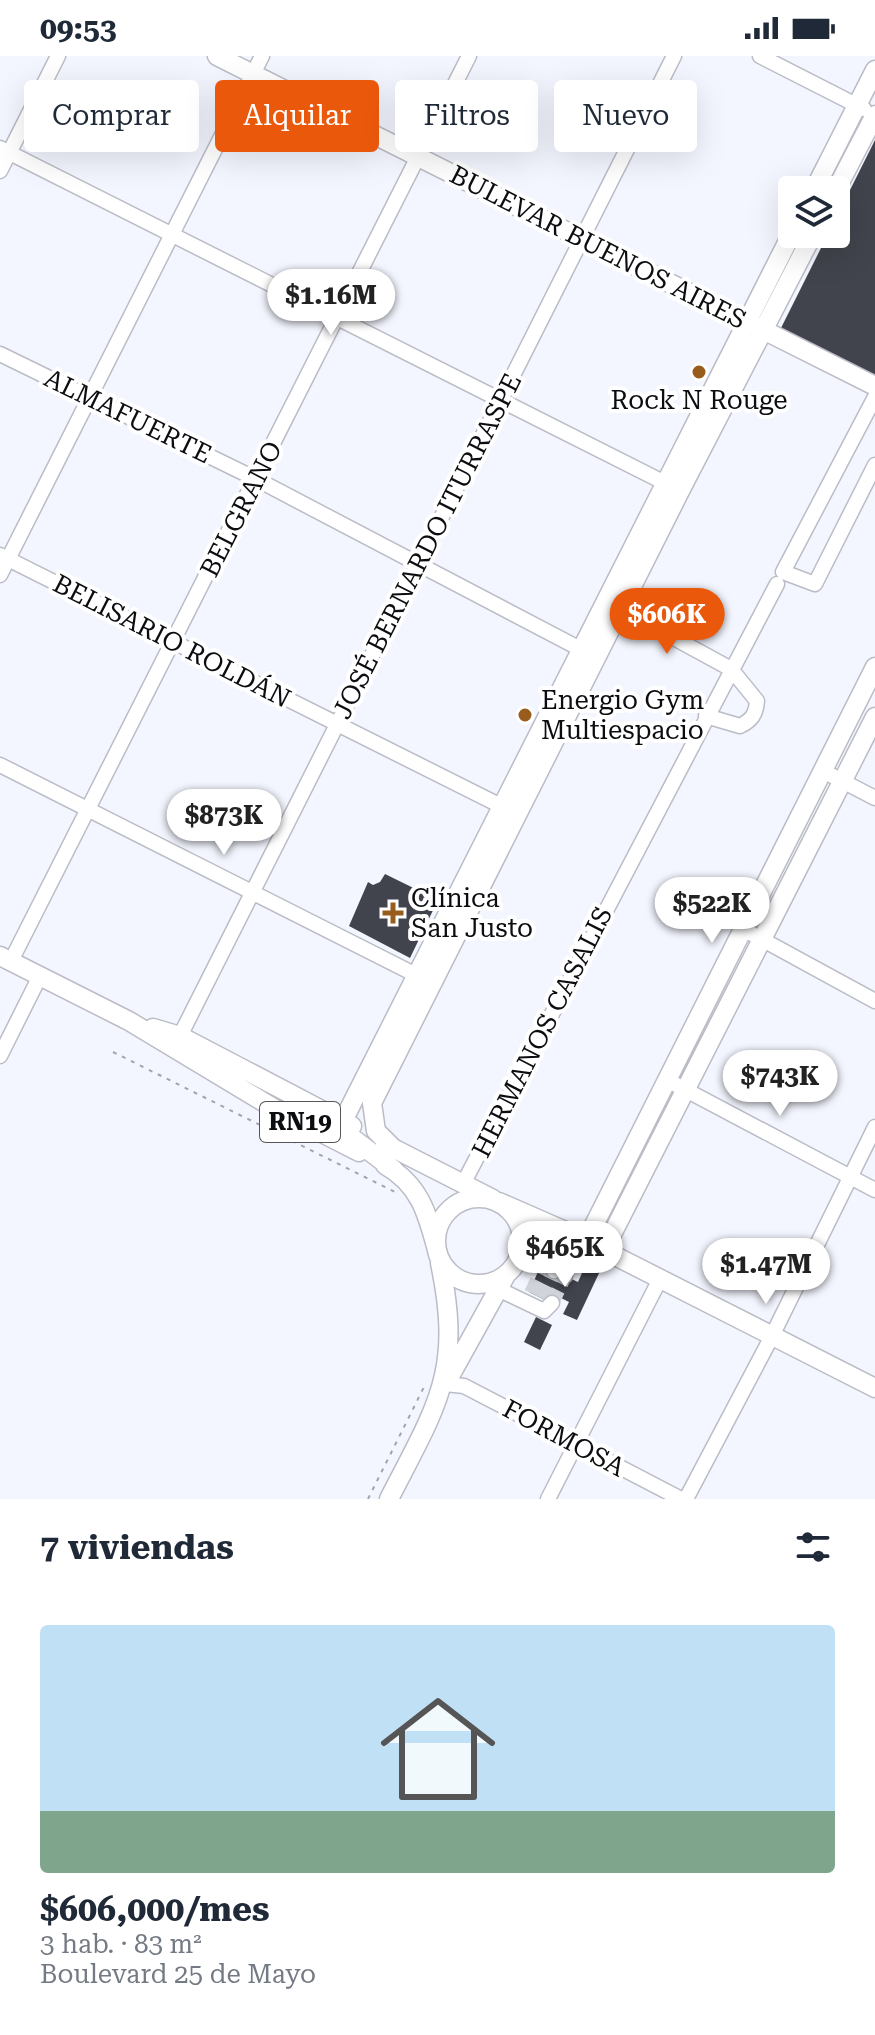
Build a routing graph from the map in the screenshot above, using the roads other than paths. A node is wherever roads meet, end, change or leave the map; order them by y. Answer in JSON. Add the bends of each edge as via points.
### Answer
{"nodes":[{"id":1,"x":58,"y":56,"type":"edge"},
{"id":2,"x":217,"y":56,"type":"edge"},
{"id":3,"x":262,"y":56,"type":"edge"},
{"id":4,"x":469,"y":56,"type":"edge"},
{"id":5,"x":674,"y":56,"type":"edge"},
{"id":6,"x":760,"y":56,"type":"edge"},
{"id":7,"x":875,"y":70,"type":"edge"},
{"id":8,"x":253,"y":74,"type":"junction"},
{"id":9,"x":857,"y":107,"type":"junction"},
{"id":10,"x":874,"y":121,"type":"edge"},
{"id":11,"x":4,"y":150,"type":"edge"},
{"id":12,"x":418,"y":157,"type":"junction"},
{"id":13,"x":0,"y":171,"type":"edge"},
{"id":14,"x":821,"y":176,"type":"edge"},
{"id":15,"x":844,"y":176,"type":"edge"},
{"id":16,"x":172,"y":236,"type":"junction"},
{"id":17,"x":582,"y":239,"type":"junction"},
{"id":18,"x":784,"y":248,"type":"edge"},
{"id":19,"x":806,"y":248,"type":"edge"},
{"id":20,"x":337,"y":319,"type":"junction"},
{"id":21,"x":747,"y":322,"type":"junction"},
{"id":22,"x":765,"y":331,"type":"junction"},
{"id":23,"x":0,"y":354,"type":"edge"},
{"id":24,"x":875,"y":386,"type":"edge"},
{"id":25,"x":90,"y":397,"type":"junction"},
{"id":26,"x":875,"y":397,"type":"edge"},
{"id":27,"x":500,"y":400,"type":"junction"},
{"id":28,"x":875,"y":465,"type":"edge"},
{"id":29,"x":256,"y":479,"type":"junction"},
{"id":30,"x":673,"y":487,"type":"junction"},
{"id":31,"x":4,"y":557,"type":"edge"},
{"id":32,"x":417,"y":565,"type":"junction"},
{"id":33,"x":0,"y":575,"type":"edge"},
{"id":34,"x":780,"y":578,"type":"junction"},
{"id":35,"x":621,"y":609,"type":"junction"},
{"id":36,"x":173,"y":642,"type":"junction"},
{"id":37,"x":589,"y":654,"type":"junction"},
{"id":38,"x":875,"y":667,"type":"edge"},
{"id":39,"x":731,"y":669,"type":"junction"},
{"id":40,"x":706,"y":716,"type":"junction"},
{"id":41,"x":875,"y":717,"type":"edge"},
{"id":42,"x":337,"y":723,"type":"junction"},
{"id":43,"x":0,"y":765,"type":"edge"},
{"id":44,"x":823,"y":771,"type":"junction"},
{"id":45,"x":842,"y":781,"type":"junction"},
{"id":46,"x":875,"y":798,"type":"edge"},
{"id":47,"x":88,"y":810,"type":"junction"},
{"id":48,"x":510,"y":810,"type":"junction"},
{"id":49,"x":251,"y":892,"type":"junction"},
{"id":50,"x":743,"y":929,"type":"junction"},
{"id":51,"x":762,"y":939,"type":"junction"},
{"id":52,"x":6,"y":959,"type":"edge"},
{"id":53,"x":40,"y":976,"type":"junction"},
{"id":54,"x":424,"y":979,"type":"junction"},
{"id":55,"x":875,"y":1001,"type":"edge"},
{"id":56,"x":129,"y":1021,"type":"junction"},
{"id":57,"x":180,"y":1036,"type":"junction"},
{"id":58,"x":0,"y":1056,"type":"edge"},
{"id":59,"x":667,"y":1080,"type":"junction"},
{"id":60,"x":687,"y":1090,"type":"junction"},
{"id":61,"x":343,"y":1121,"type":"junction"},
{"id":62,"x":875,"y":1127,"type":"edge"},
{"id":63,"x":393,"y":1148,"type":"junction"},
{"id":64,"x":394,"y":1170,"type":"junction"},
{"id":65,"x":851,"y":1177,"type":"junction"},
{"id":66,"x":463,"y":1184,"type":"junction"},
{"id":67,"x":875,"y":1190,"type":"edge"},
{"id":68,"x":496,"y":1201,"type":"junction"},
{"id":69,"x":576,"y":1236,"type":"junction"},
{"id":70,"x":521,"y":1248,"type":"junction"},
{"id":71,"x":604,"y":1250,"type":"junction"},
{"id":72,"x":438,"y":1253,"type":"junction"},
{"id":73,"x":660,"y":1279,"type":"junction"},
{"id":74,"x":502,"y":1282,"type":"junction"},
{"id":75,"x":537,"y":1300,"type":"dead end"},
{"id":76,"x":772,"y":1336,"type":"junction"},
{"id":77,"x":437,"y":1380,"type":"junction"},
{"id":78,"x":875,"y":1388,"type":"edge"},
{"id":79,"x":576,"y":1445,"type":"junction"},
{"id":80,"x":389,"y":1499,"type":"edge"},
{"id":81,"x":548,"y":1499,"type":"edge"},
{"id":82,"x":684,"y":1499,"type":"edge"}],
"edges":[{"from":1,"to":11,"type":"street"},
{"from":2,"to":8,"type":"main road","name":"BULEVAR BUENOS AIRES"},
{"from":3,"to":8,"type":"street"},
{"from":4,"to":12,"type":"street","name":"BELGRANO"},
{"from":5,"to":17,"type":"street","name":"JOSÉ BERNARDO ITURRASPE"},
{"from":6,"to":9,"type":"street"},
{"from":7,"to":9,"type":"main road"},
{"from":8,"to":12,"type":"main road","name":"BULEVAR BUENOS AIRES"},
{"from":8,"to":16,"type":"street"},
{"from":9,"to":10,"type":"street"},
{"from":9,"to":14,"type":"main road"},
{"from":10,"to":15,"type":"main road"},
{"from":11,"to":13,"type":"street"},
{"from":11,"to":16,"type":"street"},
{"from":12,"to":17,"type":"main road","name":"BULEVAR BUENOS AIRES"},
{"from":12,"to":20,"type":"street","name":"BELGRANO"},
{"from":16,"to":20,"type":"street"},
{"from":16,"to":25,"type":"street"},
{"from":17,"to":21,"type":"main road","name":"BULEVAR BUENOS AIRES"},
{"from":17,"to":27,"type":"street","name":"JOSÉ BERNARDO ITURRASPE"},
{"from":18,"to":21,"type":"main road"},
{"from":19,"to":22,"type":"main road"},
{"from":20,"to":27,"type":"street"},
{"from":20,"to":29,"type":"street","name":"BELGRANO"},
{"from":21,"to":22,"type":"main road","name":"BULEVAR BUENOS AIRES"},
{"from":21,"to":30,"type":"main road"},
{"from":22,"to":24,"type":"main road","name":"BULEVAR BUENOS AIRES"},
{"from":22,"to":30,"type":"main road"},
{"from":23,"to":25,"type":"street","name":"ALMAFUERTE"},
{"from":25,"to":29,"type":"street","name":"ALMAFUERTE"},
{"from":25,"to":31,"type":"street"},
{"from":26,"to":34,"type":"street","name":"HERMANOS CASALIS"},
{"from":27,"to":30,"type":"street"},
{"from":27,"to":32,"type":"street","name":"JOSÉ BERNARDO ITURRASPE"},
{"from":28,"to":34,"type":"street","via":[[811,586]]},
{"from":29,"to":32,"type":"street","name":"ALMAFUERTE"},
{"from":29,"to":36,"type":"street","name":"BELGRANO"},
{"from":30,"to":35,"type":"main road"},
{"from":30,"to":37,"type":"main road"},
{"from":31,"to":33,"type":"street"},
{"from":31,"to":36,"type":"street","name":"BELISARIO ROLDÁN"},
{"from":32,"to":37,"type":"street","name":"ALMAFUERTE"},
{"from":32,"to":42,"type":"street","name":"JOSÉ BERNARDO ITURRASPE"},
{"from":34,"to":39,"type":"street","name":"HERMANOS CASALIS"},
{"from":35,"to":37,"type":"main road"},
{"from":35,"to":39,"type":"street"},
{"from":36,"to":42,"type":"street","name":"BELISARIO ROLDÁN"},
{"from":36,"to":47,"type":"street","name":"BELGRANO"},
{"from":37,"to":48,"type":"main road"},
{"from":38,"to":44,"type":"main road"},
{"from":39,"to":40,"type":"street","name":"HERMANOS CASALIS"},
{"from":39,"to":40,"type":"street","via":[[757,701],[756,712],[740,726]]},
{"from":40,"to":66,"type":"street","name":"HERMANOS CASALIS"},
{"from":41,"to":45,"type":"main road"},
{"from":42,"to":48,"type":"street","name":"BELISARIO ROLDÁN"},
{"from":42,"to":49,"type":"street","name":"JOSÉ BERNARDO ITURRASPE"},
{"from":43,"to":47,"type":"street"},
{"from":44,"to":45,"type":"street"},
{"from":44,"to":50,"type":"main road"},
{"from":45,"to":46,"type":"street"},
{"from":45,"to":51,"type":"main road"},
{"from":47,"to":49,"type":"street"},
{"from":47,"to":52,"type":"street","name":"BELGRANO"},
{"from":48,"to":54,"type":"main road"},
{"from":49,"to":54,"type":"street"},
{"from":49,"to":57,"type":"street","name":"JOSÉ BERNARDO ITURRASPE"},
{"from":50,"to":51,"type":"street"},
{"from":50,"to":59,"type":"main road"},
{"from":51,"to":55,"type":"street"},
{"from":51,"to":60,"type":"main road"},
{"from":52,"to":53,"type":"main road","number":"RN19"},
{"from":53,"to":56,"type":"main road","number":"RN19"},
{"from":53,"to":58,"type":"street"},
{"from":54,"to":61,"type":"main road"},
{"from":54,"to":63,"type":"main road","via":[[372,1103],[376,1131]]},
{"from":56,"to":57,"type":"main road","number":"RN19"},
{"from":56,"to":64,"type":"main road","number":"RN19","via":[[275,1109]]},
{"from":57,"to":61,"type":"main road","number":"RN19"},
{"from":59,"to":60,"type":"street"},
{"from":59,"to":69,"type":"main road"},
{"from":60,"to":65,"type":"street"},
{"from":60,"to":71,"type":"main road"},
{"from":61,"to":63,"type":"main road","number":"RN19"},
{"from":61,"to":64,"type":"main road","via":[[351,1137]]},
{"from":62,"to":65,"type":"street"},
{"from":63,"to":66,"type":"main road","number":"RN19"},
{"from":64,"to":72,"type":"main road","number":"RN19","via":[[421,1197]]},
{"from":65,"to":67,"type":"street"},
{"from":65,"to":76,"type":"street"},
{"from":66,"to":68,"type":"main road","number":"RN19"},
{"from":68,"to":69,"type":"main road"},
{"from":68,"to":70,"type":"main road","via":[[518,1221]]},
{"from":68,"to":72,"type":"main road","number":"RN19","via":[[472,1198],[448,1210],[438,1229]]},
{"from":69,"to":70,"type":"main road","via":[[538,1233]]},
{"from":69,"to":70,"type":"street","via":[[553,1268]]},
{"from":69,"to":71,"type":"main road"},
{"from":70,"to":74,"type":"main road","number":"RN19"},
{"from":71,"to":73,"type":"main road"},
{"from":72,"to":74,"type":"main road","via":[[450,1273],[467,1282]]},
{"from":72,"to":77,"type":"main road","number":"RN19","via":[[450,1324]]},
{"from":73,"to":76,"type":"main road"},
{"from":73,"to":79,"type":"street"},
{"from":74,"to":75,"type":"street"},
{"from":74,"to":77,"type":"main road","number":"RN19"},
{"from":76,"to":78,"type":"main road"},
{"from":76,"to":82,"type":"street"},
{"from":77,"to":79,"type":"street","name":"FORMOSA","via":[[464,1386]]},
{"from":77,"to":80,"type":"main road","number":"RN19"},
{"from":79,"to":81,"type":"street"},
{"from":79,"to":82,"type":"street","name":"FORMOSA"}]}
